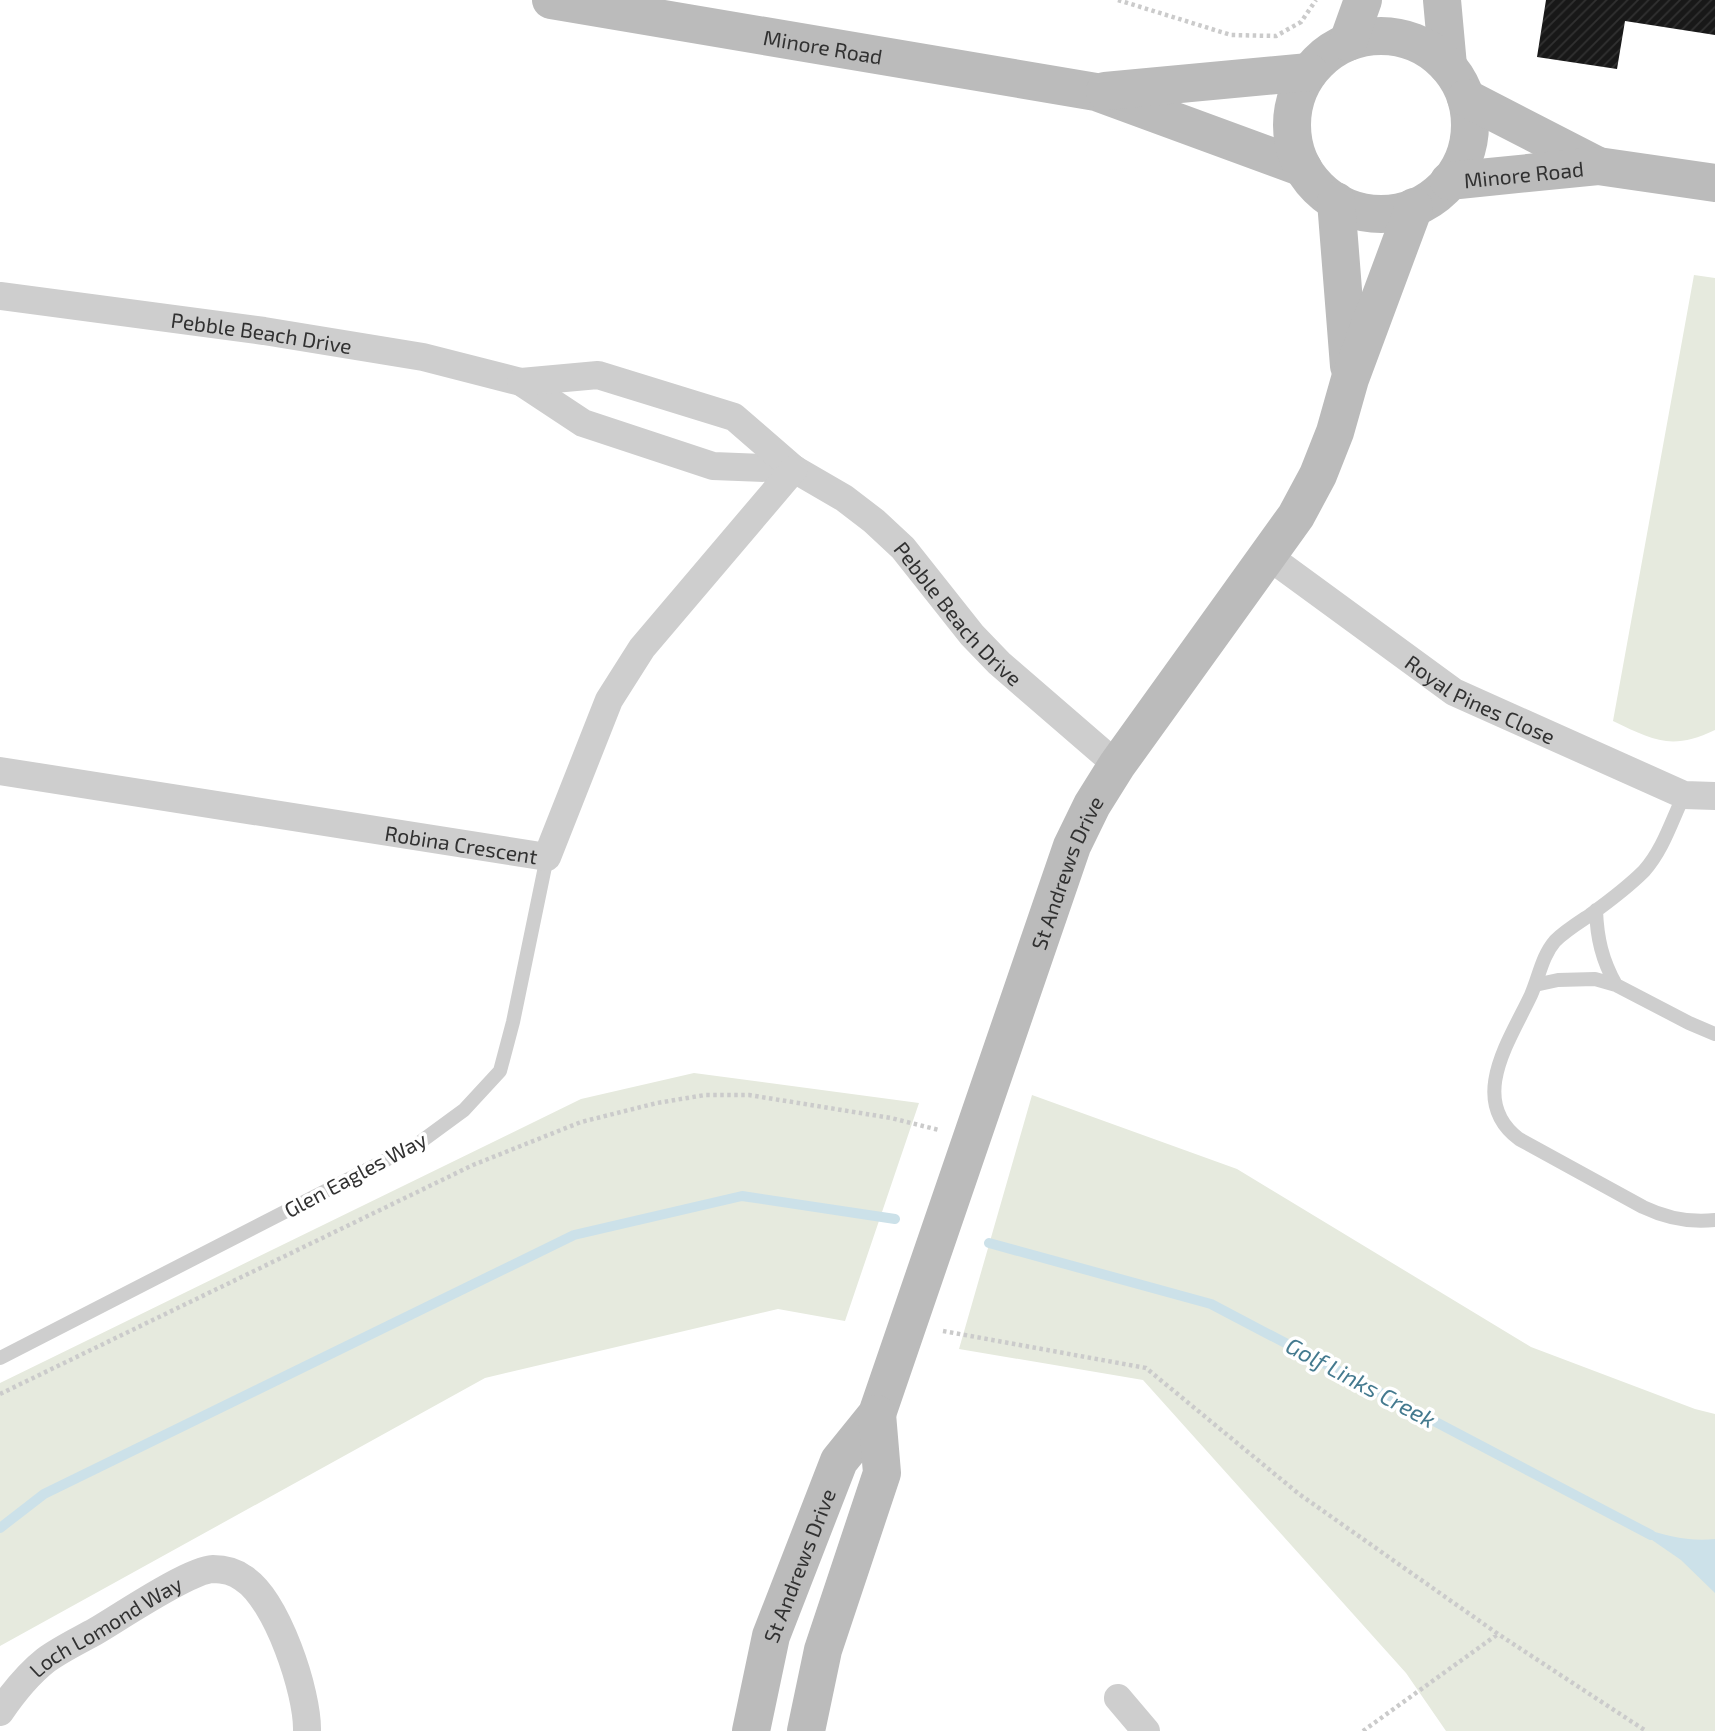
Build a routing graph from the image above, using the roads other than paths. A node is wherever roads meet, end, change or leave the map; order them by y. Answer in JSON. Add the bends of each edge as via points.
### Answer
{"nodes":[{"id":1,"x":551,"y":0,"type":"edge"},
{"id":2,"x":1363,"y":0,"type":"edge"},
{"id":3,"x":1443,"y":0,"type":"edge"},
{"id":4,"x":1348,"y":42,"type":"junction"},
{"id":5,"x":1309,"y":72,"type":"junction"},
{"id":6,"x":1457,"y":82,"type":"junction"},
{"id":7,"x":1096,"y":92,"type":"junction"},
{"id":8,"x":1598,"y":166,"type":"junction"},
{"id":9,"x":1303,"y":168,"type":"junction"},
{"id":10,"x":1450,"y":181,"type":"junction"},
{"id":11,"x":1715,"y":183,"type":"edge"},
{"id":12,"x":1336,"y":201,"type":"junction"},
{"id":13,"x":1414,"y":207,"type":"junction"},
{"id":14,"x":0,"y":296,"type":"edge"},
{"id":15,"x":1350,"y":379,"type":"junction"},
{"id":16,"x":521,"y":382,"type":"junction"},
{"id":17,"x":794,"y":469,"type":"junction"},
{"id":18,"x":1268,"y":556,"type":"junction"},
{"id":19,"x":1117,"y":765,"type":"junction"},
{"id":20,"x":0,"y":771,"type":"edge"},
{"id":21,"x":1684,"y":795,"type":"junction"},
{"id":22,"x":1715,"y":796,"type":"edge"},
{"id":23,"x":547,"y":857,"type":"junction"},
{"id":24,"x":1596,"y":910,"type":"junction"},
{"id":25,"x":1535,"y":985,"type":"junction"},
{"id":26,"x":1616,"y":985,"type":"junction"},
{"id":27,"x":1715,"y":1034,"type":"edge"},
{"id":28,"x":1715,"y":1220,"type":"edge"},
{"id":29,"x":0,"y":1358,"type":"edge"},
{"id":30,"x":877,"y":1414,"type":"junction"},
{"id":31,"x":1118,"y":1698,"type":"dead end"},
{"id":32,"x":0,"y":1712,"type":"edge"},
{"id":33,"x":307,"y":1731,"type":"edge"},
{"id":34,"x":751,"y":1731,"type":"edge"},
{"id":35,"x":806,"y":1731,"type":"edge"},
{"id":36,"x":1146,"y":1731,"type":"edge"}],
"edges":[{"from":1,"to":7,"type":"street","name":"Minore Road"},
{"from":2,"to":4,"type":"street"},
{"from":3,"to":6,"type":"street"},
{"from":4,"to":5,"type":"street"},
{"from":4,"to":6,"type":"street","via":[[1375,36],[1402,38],[1427,48]]},
{"from":5,"to":7,"type":"street","name":"Minore Road"},
{"from":5,"to":9,"type":"street","via":[[1297,94],[1292,118],[1293,144]]},
{"from":6,"to":8,"type":"street","name":"Minore Road"},
{"from":6,"to":10,"type":"street","via":[[1471,127],[1464,156]]},
{"from":7,"to":9,"type":"street","name":"Minore Road"},
{"from":8,"to":10,"type":"street","name":"Minore Road"},
{"from":8,"to":11,"type":"street","name":"Minore Road"},
{"from":9,"to":12,"type":"street","via":[[1317,187]]},
{"from":10,"to":13,"type":"street"},
{"from":12,"to":13,"type":"street","via":[[1361,211],[1388,213]]},
{"from":12,"to":15,"type":"street","name":"St Andrews Drive"},
{"from":13,"to":15,"type":"street","name":"St Andrews Drive"},
{"from":14,"to":16,"type":"street","name":"Pebble Beach Drive","via":[[349,344]]},
{"from":15,"to":18,"type":"street","name":"St Andrews Drive","via":[[1318,475]]},
{"from":16,"to":17,"type":"street","name":"Pebble Beach Drive","via":[[583,423],[713,466]]},
{"from":16,"to":17,"type":"street","name":"Pebble Beach Drive","via":[[597,375],[734,417]]},
{"from":17,"to":19,"type":"street","name":"Pebble Beach Drive","via":[[874,521],[903,548],[999,663]]},
{"from":17,"to":23,"type":"street","name":"Robina Crescent","via":[[635,658],[609,700]]},
{"from":18,"to":19,"type":"street","name":"St Andrews Drive"},
{"from":18,"to":21,"type":"street","name":"Royal Pines Close","via":[[1454,692]]},
{"from":19,"to":30,"type":"street","name":"St Andrews Drive","via":[[1072,846]]},
{"from":20,"to":23,"type":"street","name":"Robina Crescent"},
{"from":21,"to":22,"type":"street","name":"Royal Pines Close"},
{"from":21,"to":24,"type":"lane","via":[[1645,870]]},
{"from":23,"to":29,"type":"lane","name":"Glen Eagles Way","via":[[500,1072],[464,1110],[419,1143]]},
{"from":24,"to":25,"type":"lane","via":[[1555,941]]},
{"from":24,"to":26,"type":"lane","via":[[1600,949]]},
{"from":25,"to":26,"type":"lane","via":[[1578,978]]},
{"from":25,"to":28,"type":"lane","via":[[1497,1072],[1494,1103],[1508,1130],[1660,1215]]},
{"from":26,"to":27,"type":"lane"},
{"from":30,"to":34,"type":"street","name":"St Andrews Drive","via":[[839,1461],[771,1636]]},
{"from":30,"to":35,"type":"street","name":"St Andrews Drive","via":[[883,1473],[823,1650]]},
{"from":31,"to":36,"type":"street"},
{"from":32,"to":33,"type":"street","name":"Loch Lomond Way","via":[[47,1660],[190,1576],[212,1569],[229,1571],[256,1589],[287,1646],[299,1681]]}]}
